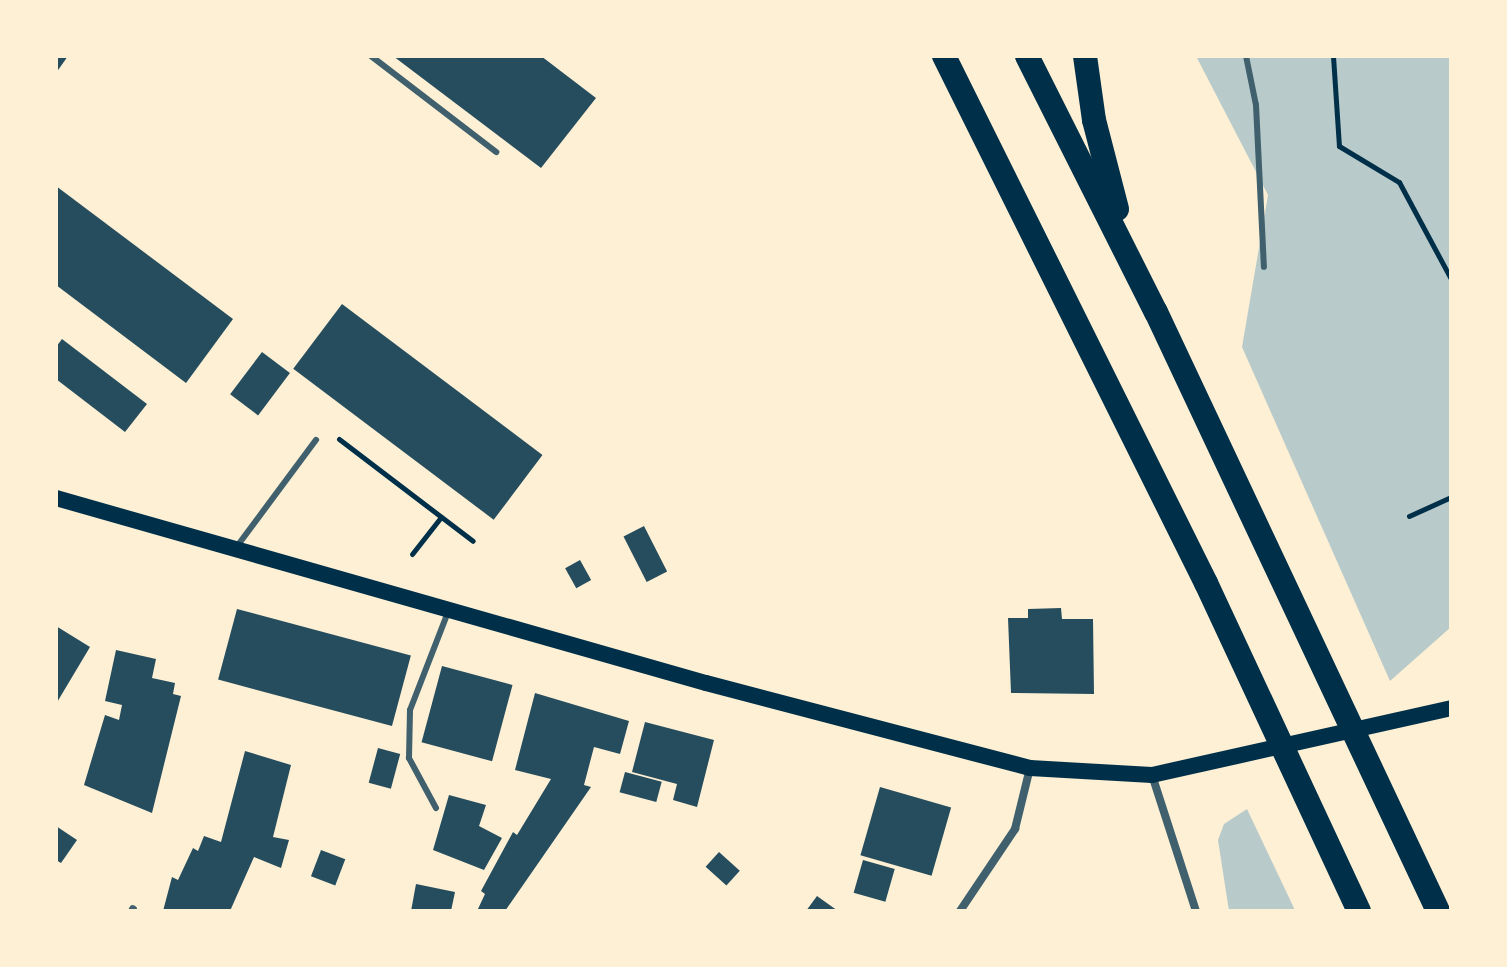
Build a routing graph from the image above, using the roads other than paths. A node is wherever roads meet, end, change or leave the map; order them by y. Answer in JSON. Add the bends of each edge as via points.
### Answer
{"nodes":[{"id":1,"x":371,"y":56,"type":"edge"},
{"id":2,"x":944,"y":56,"type":"edge"},
{"id":3,"x":1027,"y":56,"type":"edge"},
{"id":4,"x":1085,"y":56,"type":"edge"},
{"id":5,"x":1246,"y":56,"type":"edge"},
{"id":6,"x":496,"y":152,"type":"dead end"},
{"id":7,"x":1264,"y":267,"type":"dead end"},
{"id":8,"x":1156,"y":312,"type":"junction"},
{"id":9,"x":316,"y":440,"type":"dead end"},
{"id":10,"x":56,"y":498,"type":"edge"},
{"id":11,"x":233,"y":552,"type":"junction"},
{"id":12,"x":448,"y":612,"type":"junction"},
{"id":13,"x":1451,"y":708,"type":"edge"},
{"id":14,"x":1030,"y":768,"type":"junction"},
{"id":15,"x":1152,"y":775,"type":"junction"},
{"id":16,"x":436,"y":808,"type":"dead end"},
{"id":17,"x":960,"y":911,"type":"edge"},
{"id":18,"x":1196,"y":911,"type":"edge"},
{"id":19,"x":1359,"y":911,"type":"edge"},
{"id":20,"x":1438,"y":911,"type":"edge"}],
"edges":[{"from":1,"to":6,"type":"lane"},
{"from":2,"to":19,"type":"highway","via":[[1214,600]]},
{"from":3,"to":8,"type":"highway"},
{"from":4,"to":8,"type":"highway","via":[[1113,196]]},
{"from":5,"to":7,"type":"lane","via":[[1256,105]]},
{"from":8,"to":20,"type":"highway"},
{"from":9,"to":11,"type":"lane"},
{"from":10,"to":11,"type":"main road"},
{"from":11,"to":12,"type":"main road"},
{"from":12,"to":14,"type":"main road"},
{"from":12,"to":16,"type":"lane","via":[[410,710],[409,758]]},
{"from":13,"to":15,"type":"main road"},
{"from":14,"to":15,"type":"main road"},
{"from":14,"to":17,"type":"street","via":[[1015,829]]},
{"from":15,"to":18,"type":"street"}]}
